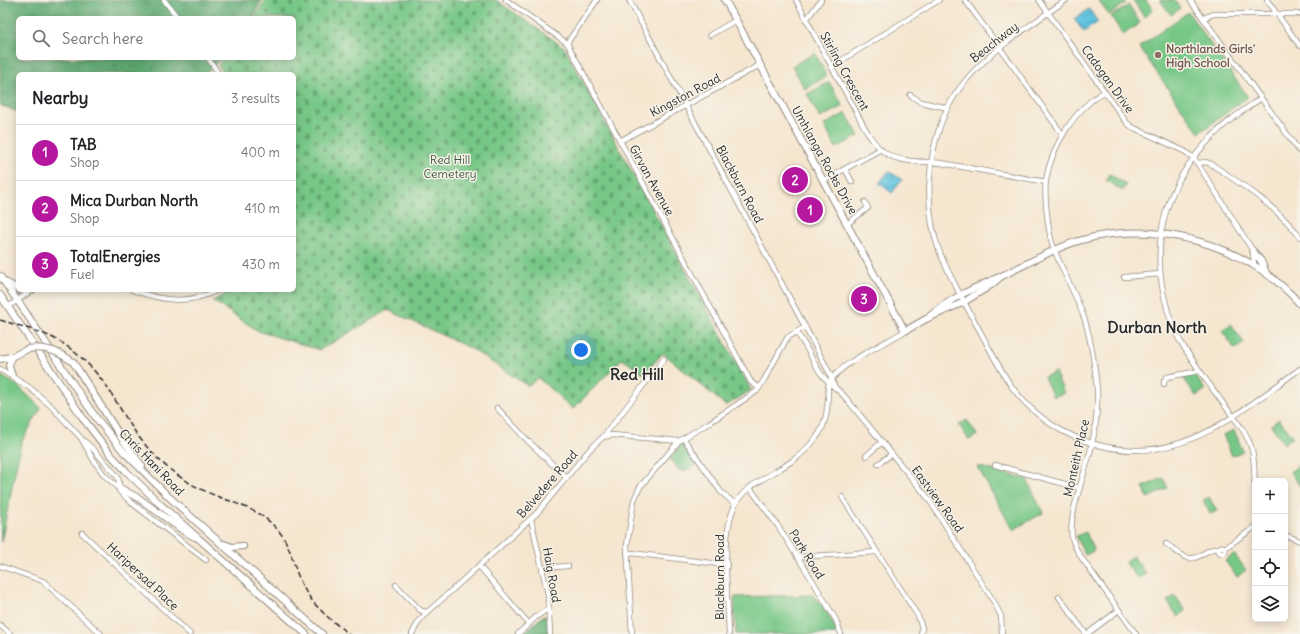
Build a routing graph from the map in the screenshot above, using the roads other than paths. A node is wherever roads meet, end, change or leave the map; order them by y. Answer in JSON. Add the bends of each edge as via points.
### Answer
{"nodes":[{"id":1,"x":164,"y":0,"type":"edge"},
{"id":2,"x":507,"y":0,"type":"edge"},
{"id":3,"x":597,"y":0,"type":"edge"},
{"id":4,"x":629,"y":0,"type":"edge"},
{"id":5,"x":725,"y":0,"type":"edge"},
{"id":6,"x":796,"y":0,"type":"edge"},
{"id":7,"x":821,"y":0,"type":"edge"},
{"id":8,"x":939,"y":0,"type":"edge"},
{"id":9,"x":966,"y":0,"type":"edge"},
{"id":10,"x":1039,"y":0,"type":"edge"},
{"id":11,"x":1066,"y":0,"type":"edge"},
{"id":12,"x":1190,"y":0,"type":"edge"},
{"id":13,"x":1267,"y":0,"type":"edge"},
{"id":14,"x":1049,"y":13,"type":"junction"},
{"id":15,"x":1277,"y":14,"type":"junction"},
{"id":16,"x":1300,"y":14,"type":"edge"},
{"id":17,"x":176,"y":16,"type":"edge"},
{"id":18,"x":1203,"y":18,"type":"junction"},
{"id":19,"x":736,"y":20,"type":"junction"},
{"id":20,"x":806,"y":20,"type":"junction"},
{"id":21,"x":710,"y":35,"type":"dead end"},
{"id":22,"x":567,"y":43,"type":"junction"},
{"id":23,"x":1300,"y":46,"type":"edge"},
{"id":24,"x":1000,"y":48,"type":"junction"},
{"id":25,"x":209,"y":60,"type":"edge"},
{"id":26,"x":760,"y":65,"type":"junction"},
{"id":27,"x":831,"y":67,"type":"junction"},
{"id":28,"x":218,"y":72,"type":"edge"},
{"id":29,"x":1104,"y":92,"type":"junction"},
{"id":30,"x":910,"y":95,"type":"dead end"},
{"id":31,"x":1261,"y":98,"type":"junction"},
{"id":32,"x":686,"y":106,"type":"junction"},
{"id":33,"x":948,"y":108,"type":"junction"},
{"id":34,"x":1063,"y":135,"type":"junction"},
{"id":35,"x":620,"y":141,"type":"junction"},
{"id":36,"x":881,"y":149,"type":"junction"},
{"id":37,"x":1300,"y":152,"type":"edge"},
{"id":38,"x":1194,"y":158,"type":"junction"},
{"id":39,"x":932,"y":162,"type":"junction"},
{"id":40,"x":1198,"y":163,"type":"junction"},
{"id":41,"x":845,"y":169,"type":"junction"},
{"id":42,"x":823,"y":181,"type":"junction"},
{"id":43,"x":852,"y":182,"type":"dead end"},
{"id":44,"x":1046,"y":182,"type":"junction"},
{"id":45,"x":865,"y":202,"type":"dead end"},
{"id":46,"x":847,"y":224,"type":"junction"},
{"id":47,"x":1161,"y":234,"type":"junction"},
{"id":48,"x":1300,"y":237,"type":"edge"},
{"id":49,"x":1055,"y":249,"type":"junction"},
{"id":50,"x":1254,"y":251,"type":"junction"},
{"id":51,"x":1254,"y":265,"type":"junction"},
{"id":52,"x":1266,"y":273,"type":"junction"},
{"id":53,"x":1160,"y":274,"type":"junction"},
{"id":54,"x":1003,"y":275,"type":"junction"},
{"id":55,"x":0,"y":276,"type":"edge"},
{"id":56,"x":1124,"y":277,"type":"dead end"},
{"id":57,"x":5,"y":282,"type":"junction"},
{"id":58,"x":16,"y":288,"type":"edge"},
{"id":59,"x":29,"y":292,"type":"edge"},
{"id":60,"x":137,"y":292,"type":"edge"},
{"id":61,"x":213,"y":292,"type":"edge"},
{"id":62,"x":960,"y":294,"type":"junction"},
{"id":63,"x":0,"y":295,"type":"edge"},
{"id":64,"x":17,"y":300,"type":"junction"},
{"id":65,"x":964,"y":302,"type":"junction"},
{"id":66,"x":1300,"y":304,"type":"edge"},
{"id":67,"x":9,"y":306,"type":"junction"},
{"id":68,"x":898,"y":318,"type":"junction"},
{"id":69,"x":925,"y":320,"type":"junction"},
{"id":70,"x":805,"y":327,"type":"junction"},
{"id":71,"x":905,"y":331,"type":"junction"},
{"id":72,"x":796,"y":332,"type":"junction"},
{"id":73,"x":11,"y":357,"type":"junction"},
{"id":74,"x":0,"y":358,"type":"edge"},
{"id":75,"x":664,"y":359,"type":"dead end"},
{"id":76,"x":0,"y":369,"type":"edge"},
{"id":77,"x":1300,"y":369,"type":"edge"},
{"id":78,"x":1199,"y":370,"type":"junction"},
{"id":79,"x":12,"y":376,"type":"junction"},
{"id":80,"x":832,"y":378,"type":"junction"},
{"id":81,"x":829,"y":384,"type":"junction"},
{"id":82,"x":1164,"y":384,"type":"dead end"},
{"id":83,"x":758,"y":388,"type":"junction"},
{"id":84,"x":835,"y":388,"type":"junction"},
{"id":85,"x":497,"y":408,"type":"dead end"},
{"id":86,"x":1233,"y":417,"type":"junction"},
{"id":87,"x":603,"y":437,"type":"junction"},
{"id":88,"x":81,"y":438,"type":"junction"},
{"id":89,"x":681,"y":440,"type":"junction"},
{"id":90,"x":882,"y":442,"type":"junction"},
{"id":91,"x":1092,"y":444,"type":"junction"},
{"id":92,"x":892,"y":454,"type":"junction"},
{"id":93,"x":866,"y":456,"type":"dead end"},
{"id":94,"x":878,"y":464,"type":"dead end"},
{"id":95,"x":995,"y":465,"type":"dead end"},
{"id":96,"x":147,"y":476,"type":"junction"},
{"id":97,"x":567,"y":478,"type":"junction"},
{"id":98,"x":1254,"y":478,"type":"edge"},
{"id":99,"x":118,"y":487,"type":"junction"},
{"id":100,"x":750,"y":488,"type":"junction"},
{"id":101,"x":1080,"y":488,"type":"junction"},
{"id":102,"x":842,"y":497,"type":"dead end"},
{"id":103,"x":735,"y":504,"type":"junction"},
{"id":104,"x":531,"y":519,"type":"junction"},
{"id":105,"x":1252,"y":529,"type":"edge"},
{"id":106,"x":82,"y":533,"type":"dead end"},
{"id":107,"x":1288,"y":536,"type":"edge"},
{"id":108,"x":202,"y":540,"type":"junction"},
{"id":109,"x":1300,"y":541,"type":"edge"},
{"id":110,"x":223,"y":544,"type":"junction"},
{"id":111,"x":1166,"y":544,"type":"dead end"},
{"id":112,"x":243,"y":546,"type":"dead end"},
{"id":113,"x":876,"y":552,"type":"junction"},
{"id":114,"x":627,"y":554,"type":"junction"},
{"id":115,"x":797,"y":557,"type":"junction"},
{"id":116,"x":206,"y":560,"type":"dead end"},
{"id":117,"x":726,"y":565,"type":"junction"},
{"id":118,"x":0,"y":566,"type":"edge"},
{"id":119,"x":479,"y":566,"type":"junction"},
{"id":120,"x":568,"y":566,"type":"dead end"},
{"id":121,"x":542,"y":568,"type":"junction"},
{"id":122,"x":396,"y":585,"type":"dead end"},
{"id":123,"x":1060,"y":597,"type":"dead end"},
{"id":124,"x":548,"y":609,"type":"junction"},
{"id":125,"x":1119,"y":610,"type":"junction"},
{"id":126,"x":427,"y":612,"type":"junction"},
{"id":127,"x":529,"y":624,"type":"junction"},
{"id":128,"x":0,"y":625,"type":"edge"},
{"id":129,"x":10,"y":634,"type":"edge"},
{"id":130,"x":101,"y":634,"type":"edge"},
{"id":131,"x":190,"y":634,"type":"edge"},
{"id":132,"x":306,"y":634,"type":"edge"},
{"id":133,"x":322,"y":634,"type":"edge"},
{"id":134,"x":412,"y":634,"type":"edge"},
{"id":135,"x":518,"y":634,"type":"edge"},
{"id":136,"x":550,"y":634,"type":"edge"},
{"id":137,"x":632,"y":634,"type":"edge"},
{"id":138,"x":729,"y":634,"type":"edge"},
{"id":139,"x":841,"y":634,"type":"edge"},
{"id":140,"x":921,"y":634,"type":"edge"},
{"id":141,"x":1002,"y":634,"type":"edge"},
{"id":142,"x":1087,"y":634,"type":"edge"},
{"id":143,"x":1136,"y":634,"type":"edge"}],
"edges":[{"from":1,"to":17,"type":"street"},
{"from":2,"to":22,"type":"street","name":"Girvan Avenue"},
{"from":3,"to":22,"type":"street"},
{"from":4,"to":32,"type":"street","name":"Blackburn Road"},
{"from":5,"to":19,"type":"main road","name":"Umhlanga Rocks Drive"},
{"from":6,"to":20,"type":"street","name":"Stirling Crescent"},
{"from":7,"to":20,"type":"street"},
{"from":8,"to":27,"type":"street"},
{"from":9,"to":24,"type":"street"},
{"from":10,"to":14,"type":"street","name":"Cadogan Drive"},
{"from":11,"to":14,"type":"street","name":"Beachway"},
{"from":12,"to":18,"type":"street"},
{"from":13,"to":15,"type":"street"},
{"from":14,"to":24,"type":"street","name":"Beachway"},
{"from":14,"to":29,"type":"street","name":"Cadogan Drive"},
{"from":15,"to":16,"type":"street"},
{"from":15,"to":18,"type":"street","via":[[1214,14]]},
{"from":15,"to":23,"type":"street"},
{"from":18,"to":31,"type":"street"},
{"from":19,"to":21,"type":"street"},
{"from":19,"to":26,"type":"main road","name":"Umhlanga Rocks Drive"},
{"from":20,"to":27,"type":"street","name":"Stirling Crescent"},
{"from":22,"to":35,"type":"street","name":"Girvan Avenue"},
{"from":24,"to":33,"type":"street","name":"Beachway","via":[[968,77]]},
{"from":24,"to":34,"type":"street"},
{"from":25,"to":28,"type":"street"},
{"from":26,"to":32,"type":"street","name":"Kingston Road"},
{"from":26,"to":42,"type":"main road","name":"Umhlanga Rocks Drive"},
{"from":27,"to":36,"type":"street","name":"Stirling Crescent","via":[[873,140]]},
{"from":29,"to":34,"type":"street","name":"Monteith Place","via":[[1086,106]]},
{"from":29,"to":38,"type":"street","name":"Cadogan Drive","via":[[1132,127]]},
{"from":30,"to":33,"type":"street","via":[[921,102]]},
{"from":31,"to":37,"type":"street"},
{"from":31,"to":38,"type":"street","via":[[1214,134]]},
{"from":32,"to":35,"type":"street","name":"Kingston Road"},
{"from":32,"to":70,"type":"street","name":"Blackburn Road"},
{"from":33,"to":39,"type":"street","name":"Beachway","via":[[938,134]]},
{"from":34,"to":44,"type":"street","name":"Monteith Place"},
{"from":35,"to":83,"type":"street","name":"Girvan Avenue","via":[[751,382]]},
{"from":36,"to":39,"type":"street","name":"Stirling Crescent","via":[[888,155],[898,158]]},
{"from":36,"to":41,"type":"street"},
{"from":38,"to":40,"type":"street","name":"Cadogan Drive"},
{"from":38,"to":47,"type":"street","via":[[1173,191]]},
{"from":39,"to":44,"type":"street","name":"Stirling Crescent"},
{"from":39,"to":62,"type":"street","name":"Beachway","via":[[932,222],[940,252]]},
{"from":40,"to":48,"type":"street","via":[[1211,164],[1250,189],[1286,220]]},
{"from":40,"to":50,"type":"street","name":"Cadogan Drive"},
{"from":41,"to":42,"type":"street"},
{"from":41,"to":43,"type":"street"},
{"from":42,"to":46,"type":"main road","name":"Umhlanga Rocks Drive"},
{"from":44,"to":49,"type":"street","name":"Monteith Place","via":[[1047,213]]},
{"from":45,"to":46,"type":"street","via":[[868,208]]},
{"from":46,"to":68,"type":"main road","name":"Umhlanga Rocks Drive"},
{"from":47,"to":49,"type":"main road","via":[[1108,235]]},
{"from":47,"to":51,"type":"main road","via":[[1212,245]]},
{"from":47,"to":53,"type":"street"},
{"from":49,"to":54,"type":"main road"},
{"from":49,"to":91,"type":"street","name":"Monteith Place","via":[[1086,323],[1092,348],[1097,396]]},
{"from":50,"to":51,"type":"street"},
{"from":50,"to":52,"type":"main road"},
{"from":51,"to":52,"type":"main road"},
{"from":52,"to":66,"type":"main road"},
{"from":53,"to":56,"type":"street"},
{"from":53,"to":78,"type":"street","via":[[1166,306],[1174,329]]},
{"from":54,"to":62,"type":"main road"},
{"from":54,"to":65,"type":"main road"},
{"from":55,"to":57,"type":"main road","name":"Chris Hani Road"},
{"from":57,"to":58,"type":"main road"},
{"from":57,"to":64,"type":"main road","name":"Chris Hani Road"},
{"from":59,"to":64,"type":"street"},
{"from":60,"to":61,"type":"street","via":[[151,297],[178,300]]},
{"from":62,"to":65,"type":"street","name":"Beachway"},
{"from":62,"to":69,"type":"main road"},
{"from":63,"to":67,"type":"main road","name":"Chris Hani Road"},
{"from":64,"to":67,"type":"street"},
{"from":64,"to":96,"type":"main road","name":"Chris Hani Road","via":[[97,419]]},
{"from":65,"to":69,"type":"main road"},
{"from":65,"to":91,"type":"street","name":"Beachway","via":[[1003,374],[1021,398],[1050,424]]},
{"from":67,"to":108,"type":"main road","name":"Chris Hani Road","via":[[99,440],[144,488]]},
{"from":68,"to":69,"type":"main road","via":[[909,324]]},
{"from":68,"to":71,"type":"main road","name":"Umhlanga Rocks Drive"},
{"from":69,"to":71,"type":"main road"},
{"from":70,"to":72,"type":"street"},
{"from":70,"to":80,"type":"street","name":"Blackburn Road"},
{"from":71,"to":80,"type":"street","via":[[846,365]]},
{"from":72,"to":81,"type":"street"},
{"from":72,"to":83,"type":"street","via":[[788,337]]},
{"from":73,"to":74,"type":"main road"},
{"from":73,"to":79,"type":"main road","via":[[9,366]]},
{"from":73,"to":96,"type":"main road","bridge":true,"via":[[28,349],[43,348],[56,351],[72,362]]},
{"from":75,"to":87,"type":"street","name":"Belvedere Road"},
{"from":76,"to":79,"type":"street"},
{"from":77,"to":86,"type":"street","name":"Beachway"},
{"from":78,"to":82,"type":"street","via":[[1167,377]]},
{"from":78,"to":86,"type":"street"},
{"from":79,"to":88,"type":"street","via":[[41,397]]},
{"from":80,"to":81,"type":"street"},
{"from":80,"to":84,"type":"street","name":"Eastview Road"},
{"from":81,"to":84,"type":"street","name":"Eastview Road"},
{"from":81,"to":100,"type":"street","name":"Blackburn Road","via":[[825,419],[818,436],[793,461]]},
{"from":83,"to":89,"type":"street","via":[[747,398]]},
{"from":84,"to":90,"type":"street","name":"Eastview Road"},
{"from":85,"to":97,"type":"street"},
{"from":86,"to":91,"type":"street","name":"Beachway","via":[[1179,444],[1136,450]]},
{"from":86,"to":98,"type":"street","via":[[1253,452]]},
{"from":87,"to":89,"type":"street","via":[[612,435]]},
{"from":87,"to":97,"type":"street","name":"Belvedere Road"},
{"from":88,"to":99,"type":"street","via":[[105,476]]},
{"from":88,"to":99,"type":"street","via":[[117,476]]},
{"from":89,"to":103,"type":"street","via":[[720,492]]},
{"from":89,"to":114,"type":"street","via":[[636,494]]},
{"from":90,"to":92,"type":"street","name":"Eastview Road"},
{"from":90,"to":93,"type":"street"},
{"from":91,"to":101,"type":"street","name":"Monteith Place"},
{"from":92,"to":94,"type":"street"},
{"from":92,"to":141,"type":"street","name":"Eastview Road","via":[[928,498],[994,602],[1001,616]]},
{"from":95,"to":101,"type":"street"},
{"from":96,"to":110,"type":"main road","name":"Chris Hani Road"},
{"from":97,"to":104,"type":"street","name":"Belvedere Road"},
{"from":99,"to":108,"type":"main road","via":[[140,499],[185,532]]},
{"from":99,"to":116,"type":"street","via":[[132,503]]},
{"from":100,"to":103,"type":"street","name":"Blackburn Road"},
{"from":100,"to":115,"type":"street","name":"Park Road"},
{"from":101,"to":125,"type":"street","name":"Monteith Place","via":[[1072,526],[1074,542],[1084,561]]},
{"from":102,"to":113,"type":"street"},
{"from":103,"to":117,"type":"street","name":"Blackburn Road","via":[[728,532]]},
{"from":104,"to":119,"type":"street","name":"Belvedere Road"},
{"from":104,"to":121,"type":"street","name":"Haig Road"},
{"from":105,"to":111,"type":"street","via":[[1225,548],[1222,546],[1211,549],[1197,558],[1185,557]]},
{"from":106,"to":131,"type":"street","name":"Haripersad Place"},
{"from":107,"to":109,"type":"street"},
{"from":108,"to":132,"type":"main road","name":"Chris Hani Road"},
{"from":110,"to":112,"type":"main road","via":[[232,547]]},
{"from":110,"to":133,"type":"main road","name":"Chris Hani Road"},
{"from":113,"to":115,"type":"street"},
{"from":113,"to":140,"type":"street","via":[[918,616]]},
{"from":114,"to":117,"type":"street"},
{"from":114,"to":137,"type":"street"},
{"from":115,"to":139,"type":"street","name":"Park Road","via":[[836,620]]},
{"from":117,"to":138,"type":"street","name":"Blackburn Road"},
{"from":118,"to":130,"type":"street","via":[[43,581]]},
{"from":119,"to":126,"type":"street","name":"Belvedere Road"},
{"from":119,"to":127,"type":"street"},
{"from":120,"to":121,"type":"street"},
{"from":121,"to":124,"type":"street","name":"Haig Road","via":[[548,595]]},
{"from":122,"to":126,"type":"street","via":[[416,607],[422,612]]},
{"from":123,"to":142,"type":"street"},
{"from":124,"to":127,"type":"street"},
{"from":124,"to":136,"type":"street","name":"Haig Road"},
{"from":125,"to":142,"type":"street"},
{"from":125,"to":143,"type":"street","name":"Monteith Place"},
{"from":126,"to":134,"type":"street","name":"Belvedere Road"},
{"from":127,"to":135,"type":"street"},
{"from":128,"to":129,"type":"street"}]}
